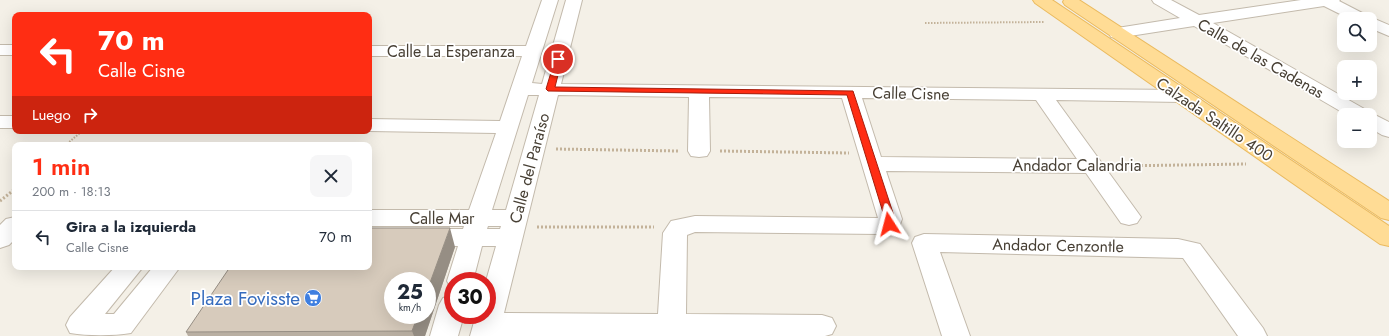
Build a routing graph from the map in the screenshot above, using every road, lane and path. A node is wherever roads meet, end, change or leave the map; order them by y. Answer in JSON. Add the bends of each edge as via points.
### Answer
{"nodes":[{"id":1,"x":550,"y":0,"type":"edge"},
{"id":2,"x":574,"y":0,"type":"edge"},
{"id":3,"x":1042,"y":0,"type":"edge"},
{"id":4,"x":1068,"y":0,"type":"edge"},
{"id":5,"x":1160,"y":0,"type":"edge"},
{"id":6,"x":1327,"y":0,"type":"edge"},
{"id":7,"x":1350,"y":12,"type":"edge"},
{"id":8,"x":1196,"y":21,"type":"junction"},
{"id":9,"x":1074,"y":22,"type":"junction"},
{"id":10,"x":925,"y":23,"type":"dead end"},
{"id":11,"x":1377,"y":25,"type":"edge"},
{"id":12,"x":1389,"y":31,"type":"edge"},
{"id":13,"x":1117,"y":33,"type":"junction"},
{"id":14,"x":0,"y":50,"type":"edge"},
{"id":15,"x":12,"y":50,"type":"edge"},
{"id":16,"x":372,"y":51,"type":"edge"},
{"id":17,"x":533,"y":51,"type":"junction"},
{"id":18,"x":521,"y":89,"type":"junction"},
{"id":19,"x":550,"y":89,"type":"junction"},
{"id":20,"x":699,"y":91,"type":"junction"},
{"id":21,"x":850,"y":92,"type":"junction"},
{"id":22,"x":1041,"y":94,"type":"junction"},
{"id":23,"x":1181,"y":96,"type":"junction"},
{"id":24,"x":1349,"y":108,"type":"edge"},
{"id":25,"x":0,"y":122,"type":"edge"},
{"id":26,"x":12,"y":122,"type":"edge"},
{"id":27,"x":1377,"y":124,"type":"edge"},
{"id":28,"x":372,"y":125,"type":"edge"},
{"id":29,"x":508,"y":127,"type":"junction"},
{"id":30,"x":1389,"y":131,"type":"edge"},
{"id":31,"x":79,"y":134,"type":"edge"},
{"id":32,"x":69,"y":142,"type":"edge"},
{"id":33,"x":699,"y":151,"type":"dead end"},
{"id":34,"x":872,"y":164,"type":"junction"},
{"id":35,"x":1281,"y":164,"type":"junction"},
{"id":36,"x":1092,"y":166,"type":"junction"},
{"id":37,"x":12,"y":192,"type":"edge"},
{"id":38,"x":0,"y":202,"type":"edge"},
{"id":39,"x":1389,"y":212,"type":"edge"},
{"id":40,"x":1130,"y":217,"type":"dead end"},
{"id":41,"x":372,"y":218,"type":"edge"},
{"id":42,"x":680,"y":227,"type":"junction"},
{"id":43,"x":475,"y":228,"type":"junction"},
{"id":44,"x":513,"y":228,"type":"junction"},
{"id":45,"x":372,"y":237,"type":"edge"},
{"id":46,"x":1389,"y":238,"type":"edge"},
{"id":47,"x":127,"y":270,"type":"edge"},
{"id":48,"x":165,"y":270,"type":"edge"},
{"id":49,"x":463,"y":272,"type":"edge"},
{"id":50,"x":447,"y":324,"type":"edge"},
{"id":51,"x":822,"y":326,"type":"dead end"},
{"id":52,"x":486,"y":330,"type":"edge"},
{"id":53,"x":672,"y":331,"type":"edge"},
{"id":54,"x":444,"y":336,"type":"edge"},
{"id":55,"x":956,"y":336,"type":"edge"},
{"id":56,"x":1253,"y":336,"type":"edge"}],
"edges":[{"from":1,"to":17,"type":"street","name":"Calle del Paraíso"},
{"from":2,"to":19,"type":"street","name":"Calle del Paraíso"},
{"from":3,"to":9,"type":"main road","name":"Calzada Saltillo 400"},
{"from":4,"to":13,"type":"main road","name":"Calzada Saltillo 400"},
{"from":5,"to":8,"type":"street","name":"Calle de las Cadenas"},
{"from":6,"to":7,"type":"street"},
{"from":6,"to":8,"type":"street"},
{"from":8,"to":13,"type":"street"},
{"from":8,"to":24,"type":"street","name":"Calle de las Cadenas"},
{"from":9,"to":10,"type":"path"},
{"from":9,"to":23,"type":"main road","name":"Calzada Saltillo 400"},
{"from":11,"to":12,"type":"street"},
{"from":13,"to":39,"type":"main road","name":"Calzada Saltillo 400"},
{"from":14,"to":15,"type":"street"},
{"from":16,"to":17,"type":"street","name":"Calle La Esperanza"},
{"from":17,"to":18,"type":"street","name":"Calle del Paraíso"},
{"from":18,"to":19,"type":"street","name":"Calle Cisne"},
{"from":18,"to":29,"type":"street","name":"Calle del Paraíso"},
{"from":19,"to":20,"type":"street","name":"Calle Cisne"},
{"from":19,"to":44,"type":"street","name":"Calle del Paraíso"},
{"from":20,"to":21,"type":"street","name":"Calle Cisne"},
{"from":20,"to":33,"type":"street"},
{"from":21,"to":22,"type":"street","name":"Calle Cisne"},
{"from":21,"to":34,"type":"street"},
{"from":22,"to":23,"type":"street","name":"Calle Cisne"},
{"from":22,"to":36,"type":"street"},
{"from":23,"to":35,"type":"main road","name":"Calzada Saltillo 400"},
{"from":25,"to":26,"type":"street"},
{"from":27,"to":30,"type":"street"},
{"from":28,"to":29,"type":"street"},
{"from":29,"to":43,"type":"street","name":"Calle del Paraíso"},
{"from":31,"to":32,"type":"path"},
{"from":34,"to":36,"type":"street","name":"Andador Calandria"},
{"from":34,"to":42,"type":"street","via":[[890,219],[889,224],[694,224]]},
{"from":35,"to":36,"type":"path","name":"Andador Calandria"},
{"from":35,"to":46,"type":"main road","name":"Calzada Saltillo 400"},
{"from":36,"to":40,"type":"street"},
{"from":37,"to":38,"type":"path"},
{"from":41,"to":43,"type":"street","name":"Calle Mar"},
{"from":42,"to":44,"type":"path"},
{"from":42,"to":53,"type":"street","via":[[675,233]]},
{"from":43,"to":44,"type":"street","name":"Calle Mar"},
{"from":43,"to":45,"type":"street","name":"Calle Mar"},
{"from":43,"to":49,"type":"street","name":"Calle del Paraíso"},
{"from":44,"to":52,"type":"street","name":"Calle del Paraíso"},
{"from":47,"to":48,"type":"street","via":[[80,325],[121,325]]},
{"from":50,"to":54,"type":"street"},
{"from":51,"to":53,"type":"street"},
{"from":52,"to":53,"type":"street"},
{"from":55,"to":56,"type":"street","name":"Andador Cenzontle","via":[[924,243],[1191,250]]}]}
